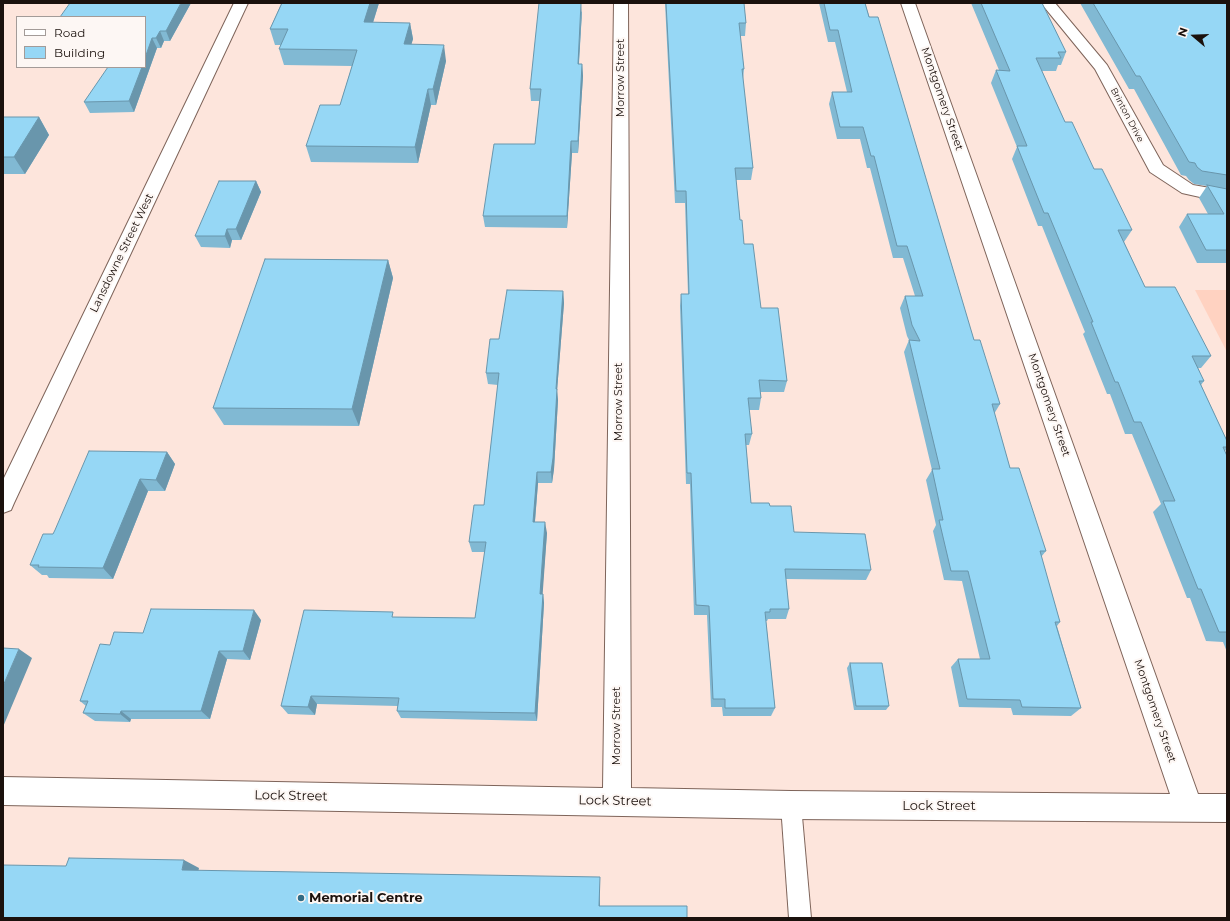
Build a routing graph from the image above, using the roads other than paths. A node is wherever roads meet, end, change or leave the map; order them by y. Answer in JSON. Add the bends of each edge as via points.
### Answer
{"nodes":[{"id":1,"x":240,"y":3,"type":"edge"},
{"id":2,"x":621,"y":3,"type":"edge"},
{"id":3,"x":908,"y":3,"type":"edge"},
{"id":4,"x":1048,"y":3,"type":"edge"},
{"id":5,"x":1227,"y":198,"type":"edge"},
{"id":6,"x":3,"y":503,"type":"edge"},
{"id":7,"x":3,"y":791,"type":"edge"},
{"id":8,"x":617,"y":801,"type":"junction"},
{"id":9,"x":791,"y":805,"type":"junction"},
{"id":10,"x":1189,"y":808,"type":"junction"},
{"id":11,"x":1227,"y":808,"type":"edge"},
{"id":12,"x":800,"y":918,"type":"edge"}],
"edges":[{"from":1,"to":6,"type":"street","name":"Lansdowne Street West"},
{"from":2,"to":8,"type":"street","name":"Morrow Street"},
{"from":3,"to":10,"type":"street","name":"Montgomery Street"},
{"from":4,"to":5,"type":"street","name":"Brinton Drive","via":[[1102,68],[1156,168],[1188,189]]},
{"from":7,"to":8,"type":"street","name":"Lock Street"},
{"from":8,"to":9,"type":"street","name":"Lock Street"},
{"from":9,"to":10,"type":"street","name":"Lock Street"},
{"from":9,"to":12,"type":"lane"},
{"from":10,"to":11,"type":"street","name":"Lock Street"}]}
